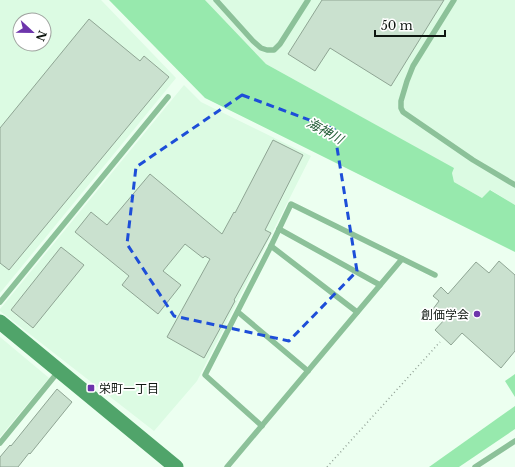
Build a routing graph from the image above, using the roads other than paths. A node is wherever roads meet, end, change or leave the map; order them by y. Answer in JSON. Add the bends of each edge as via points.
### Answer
{"nodes":[{"id":1,"x":216,"y":0,"type":"edge"},
{"id":2,"x":308,"y":0,"type":"edge"},
{"id":3,"x":454,"y":0,"type":"edge"},
{"id":4,"x":168,"y":97,"type":"dead end"},
{"id":5,"x":515,"y":185,"type":"edge"},
{"id":6,"x":279,"y":229,"type":"junction"},
{"id":7,"x":271,"y":246,"type":"junction"},
{"id":8,"x":402,"y":259,"type":"junction"},
{"id":9,"x":435,"y":275,"type":"dead end"},
{"id":10,"x":380,"y":285,"type":"junction"},
{"id":11,"x":0,"y":302,"type":"edge"},
{"id":12,"x":238,"y":312,"type":"junction"},
{"id":13,"x":357,"y":312,"type":"junction"},
{"id":14,"x":0,"y":322,"type":"edge"},
{"id":15,"x":60,"y":371,"type":"junction"},
{"id":16,"x":308,"y":371,"type":"junction"},
{"id":17,"x":262,"y":426,"type":"junction"},
{"id":18,"x":515,"y":440,"type":"edge"},
{"id":19,"x":0,"y":443,"type":"edge"},
{"id":20,"x":176,"y":467,"type":"edge"},
{"id":21,"x":227,"y":467,"type":"edge"},
{"id":22,"x":475,"y":467,"type":"edge"}],
"edges":[{"from":1,"to":2,"type":"lane","via":[[261,48],[274,50]]},
{"from":3,"to":5,"type":"lane","via":[[414,66],[400,100],[401,108],[403,112],[473,160]]},
{"from":4,"to":11,"type":"lane"},
{"from":6,"to":7,"type":"lane"},
{"from":6,"to":8,"type":"lane","via":[[291,204]]},
{"from":6,"to":10,"type":"lane"},
{"from":7,"to":12,"type":"lane"},
{"from":7,"to":13,"type":"lane"},
{"from":8,"to":9,"type":"lane"},
{"from":8,"to":10,"type":"lane"},
{"from":10,"to":13,"type":"lane"},
{"from":12,"to":16,"type":"lane"},
{"from":12,"to":17,"type":"lane","via":[[204,376]]},
{"from":13,"to":16,"type":"lane"},
{"from":14,"to":15,"type":"street"},
{"from":15,"to":19,"type":"lane"},
{"from":15,"to":20,"type":"street"},
{"from":16,"to":17,"type":"lane"},
{"from":17,"to":21,"type":"lane"},
{"from":18,"to":22,"type":"lane"}]}
